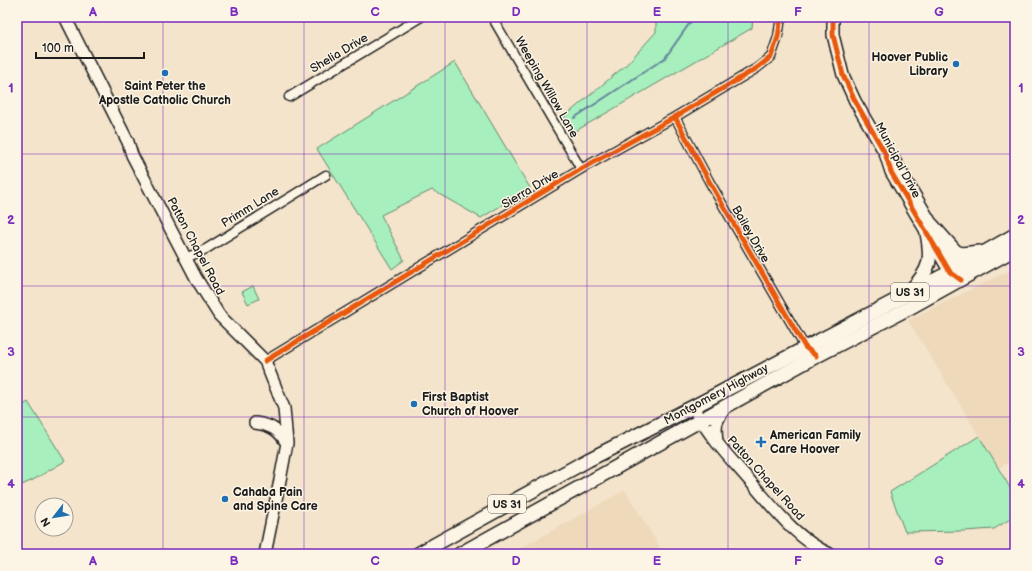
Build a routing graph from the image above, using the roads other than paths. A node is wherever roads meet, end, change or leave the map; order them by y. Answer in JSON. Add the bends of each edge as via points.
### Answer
{"nodes":[{"id":1,"x":65,"y":17,"type":"edge"},
{"id":2,"x":421,"y":17,"type":"edge"},
{"id":3,"x":492,"y":17,"type":"edge"},
{"id":4,"x":781,"y":17,"type":"edge"},
{"id":5,"x":832,"y":17,"type":"edge"},
{"id":6,"x":289,"y":97,"type":"dead end"},
{"id":7,"x":675,"y":117,"type":"junction"},
{"id":8,"x":581,"y":169,"type":"junction"},
{"id":9,"x":326,"y":176,"type":"dead end"},
{"id":10,"x":929,"y":229,"type":"junction"},
{"id":11,"x":1015,"y":235,"type":"edge"},
{"id":12,"x":1015,"y":249,"type":"edge"},
{"id":13,"x":985,"y":252,"type":"junction"},
{"id":14,"x":186,"y":258,"type":"junction"},
{"id":15,"x":956,"y":273,"type":"junction"},
{"id":16,"x":908,"y":293,"type":"junction"},
{"id":17,"x":805,"y":347,"type":"junction"},
{"id":18,"x":816,"y":356,"type":"junction"},
{"id":19,"x":265,"y":361,"type":"junction"},
{"id":20,"x":693,"y":407,"type":"junction"},
{"id":21,"x":726,"y":407,"type":"junction"},
{"id":22,"x":701,"y":421,"type":"junction"},
{"id":23,"x":255,"y":423,"type":"dead end"},
{"id":24,"x":287,"y":443,"type":"junction"},
{"id":25,"x":718,"y":444,"type":"junction"},
{"id":26,"x":265,"y":554,"type":"edge"},
{"id":27,"x":418,"y":554,"type":"edge"},
{"id":28,"x":460,"y":554,"type":"edge"},
{"id":29,"x":830,"y":554,"type":"edge"}],
"edges":[{"from":1,"to":14,"type":"main road","name":"Patton Chapel Road","via":[[128,142],[132,155]]},
{"from":2,"to":6,"type":"street","name":"Shelia Drive"},
{"from":3,"to":8,"type":"street","name":"Weeping Willow Lane"},
{"from":4,"to":7,"type":"street","name":"Sierra Drive","via":[[771,57],[758,68]]},
{"from":5,"to":10,"type":"main road","name":"Municipal Drive","via":[[833,35],[843,75],[885,153],[891,172]]},
{"from":7,"to":8,"type":"street","name":"Sierra Drive"},
{"from":7,"to":17,"type":"street","name":"Bailey Drive"},
{"from":8,"to":19,"type":"street","name":"Sierra Drive"},
{"from":9,"to":14,"type":"street","name":"Primm Lane","via":[[206,249]]},
{"from":10,"to":13,"type":"main road","via":[[956,252]]},
{"from":10,"to":15,"type":"main road","name":"Municipal Drive"},
{"from":10,"to":16,"type":"main road","via":[[928,268]]},
{"from":11,"to":13,"type":"main road","name":"Montgomery Highway","number":"US 31"},
{"from":12,"to":15,"type":"main road","name":"Montgomery Highway","number":"US 31"},
{"from":13,"to":15,"type":"main road","name":"Montgomery Highway","number":"US 31"},
{"from":14,"to":19,"type":"main road","name":"Patton Chapel Road","via":[[219,315]]},
{"from":15,"to":16,"type":"main road","name":"Montgomery Highway","number":"US 31"},
{"from":15,"to":18,"type":"main road","name":"Montgomery Highway","number":"US 31"},
{"from":16,"to":17,"type":"main road","name":"Montgomery Highway","number":"US 31"},
{"from":17,"to":18,"type":"street","name":"Bailey Drive"},
{"from":17,"to":20,"type":"main road","name":"Montgomery Highway","number":"US 31"},
{"from":18,"to":21,"type":"main road","name":"Montgomery Highway","number":"US 31"},
{"from":19,"to":24,"type":"main road","name":"Patton Chapel Road","via":[[284,408]]},
{"from":20,"to":22,"type":"main road","name":"Patton Chapel Road"},
{"from":20,"to":27,"type":"main road","name":"Montgomery Highway","number":"US 31","via":[[588,460]]},
{"from":21,"to":22,"type":"main road","name":"Montgomery Highway","number":"US 31"},
{"from":21,"to":25,"type":"main road","via":[[715,425]]},
{"from":22,"to":25,"type":"main road","name":"Patton Chapel Road"},
{"from":22,"to":28,"type":"main road","name":"Montgomery Highway","number":"US 31"},
{"from":23,"to":24,"type":"main road","via":[[273,428]]},
{"from":24,"to":26,"type":"main road","name":"Patton Chapel Road"},
{"from":25,"to":29,"type":"main road","name":"Patton Chapel Road","via":[[794,530]]}]}
